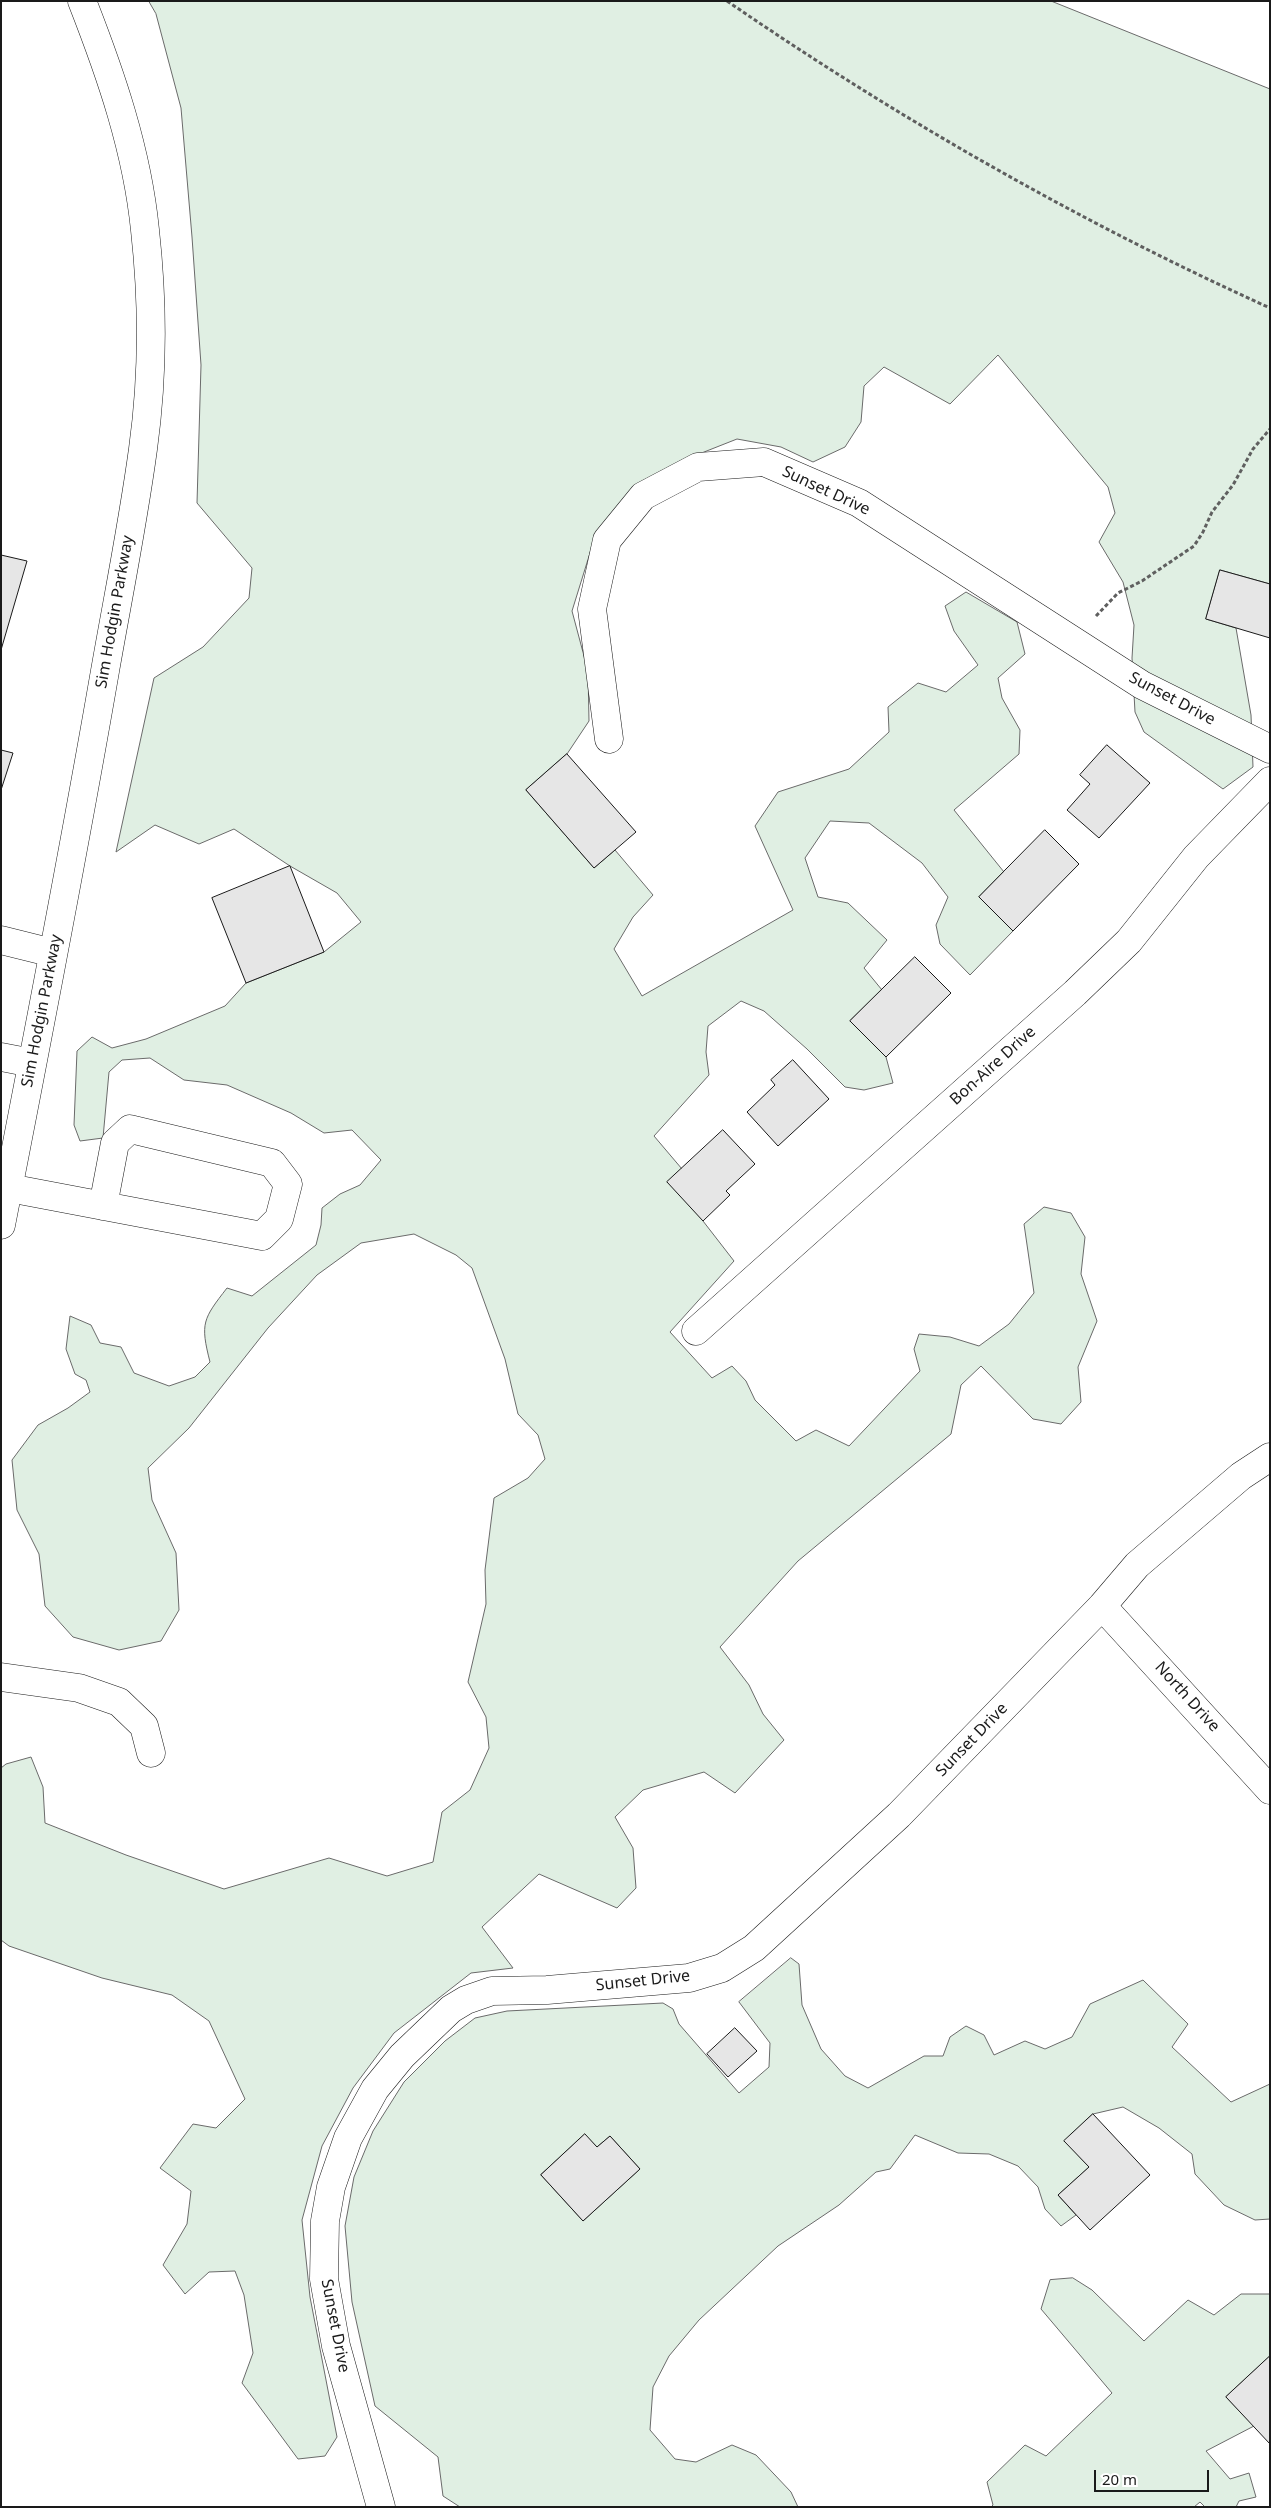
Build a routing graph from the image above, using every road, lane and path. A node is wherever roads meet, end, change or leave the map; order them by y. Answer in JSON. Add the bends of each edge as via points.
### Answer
{"nodes":[{"id":1,"x":82,"y":1,"type":"edge"},
{"id":2,"x":727,"y":1,"type":"edge"},
{"id":3,"x":1270,"y":308,"type":"edge"},
{"id":4,"x":1270,"y":429,"type":"edge"},
{"id":5,"x":1074,"y":642,"type":"junction"},
{"id":6,"x":609,"y":739,"type":"dead end"},
{"id":7,"x":1270,"y":750,"type":"edge"},
{"id":8,"x":1270,"y":781,"type":"edge"},
{"id":9,"x":1,"y":940,"type":"edge"},
{"id":10,"x":53,"y":952,"type":"junction"},
{"id":11,"x":1,"y":1057,"type":"edge"},
{"id":12,"x":32,"y":1063,"type":"junction"},
{"id":13,"x":8,"y":1188,"type":"junction"},
{"id":14,"x":103,"y":1206,"type":"junction"},
{"id":15,"x":1,"y":1225,"type":"edge"},
{"id":16,"x":696,"y":1331,"type":"dead end"},
{"id":17,"x":1270,"y":1457,"type":"edge"},
{"id":18,"x":1102,"y":1606,"type":"junction"},
{"id":19,"x":1,"y":1677,"type":"edge"},
{"id":20,"x":151,"y":1753,"type":"dead end"},
{"id":21,"x":1270,"y":1790,"type":"edge"},
{"id":22,"x":381,"y":2507,"type":"edge"}],
"edges":[{"from":1,"to":10,"type":"street","name":"Sim Hodgin Parkway","via":[[105,59],[139,186],[148,267],[151,340],[141,465],[81,812]]},
{"from":2,"to":3,"type":"path","via":[[833,72],[982,162],[1104,228]]},
{"from":4,"to":5,"type":"path","via":[[1252,449],[1194,546],[1118,593]]},
{"from":5,"to":6,"type":"street","name":"Sunset Drive","via":[[859,503],[764,462],[698,467],[643,496],[607,540],[592,609]]},
{"from":5,"to":7,"type":"street","name":"Sunset Drive","via":[[1142,685]]},
{"from":8,"to":16,"type":"street","name":"Bon-Aire Drive","via":[[1196,857],[1129,941],[1075,994]]},
{"from":9,"to":10,"type":"street"},
{"from":10,"to":12,"type":"street","name":"Sim Hodgin Parkway"},
{"from":11,"to":12,"type":"street"},
{"from":12,"to":13,"type":"street","name":"Sim Hodgin Parkway"},
{"from":13,"to":14,"type":"street"},
{"from":13,"to":15,"type":"street","name":"Sim Hodgin Parkway"},
{"from":14,"to":14,"type":"street","via":[[262,1236],[280,1219],[288,1184],[272,1163],[130,1129],[115,1143]]},
{"from":17,"to":18,"type":"street","name":"Sunset Drive","via":[[1241,1476],[1137,1565]]},
{"from":18,"to":21,"type":"street","name":"North Drive"},
{"from":18,"to":22,"type":"street","name":"Sunset Drive","via":[[898,1815],[754,1948],[722,1968],[689,1978],[547,1990],[492,1991],[466,2000],[451,2009],[402,2056],[375,2089],[348,2138],[331,2187],[324,2221],[324,2279],[336,2346]]},
{"from":19,"to":20,"type":"street","via":[[79,1688],[119,1702],[144,1726]]}]}
